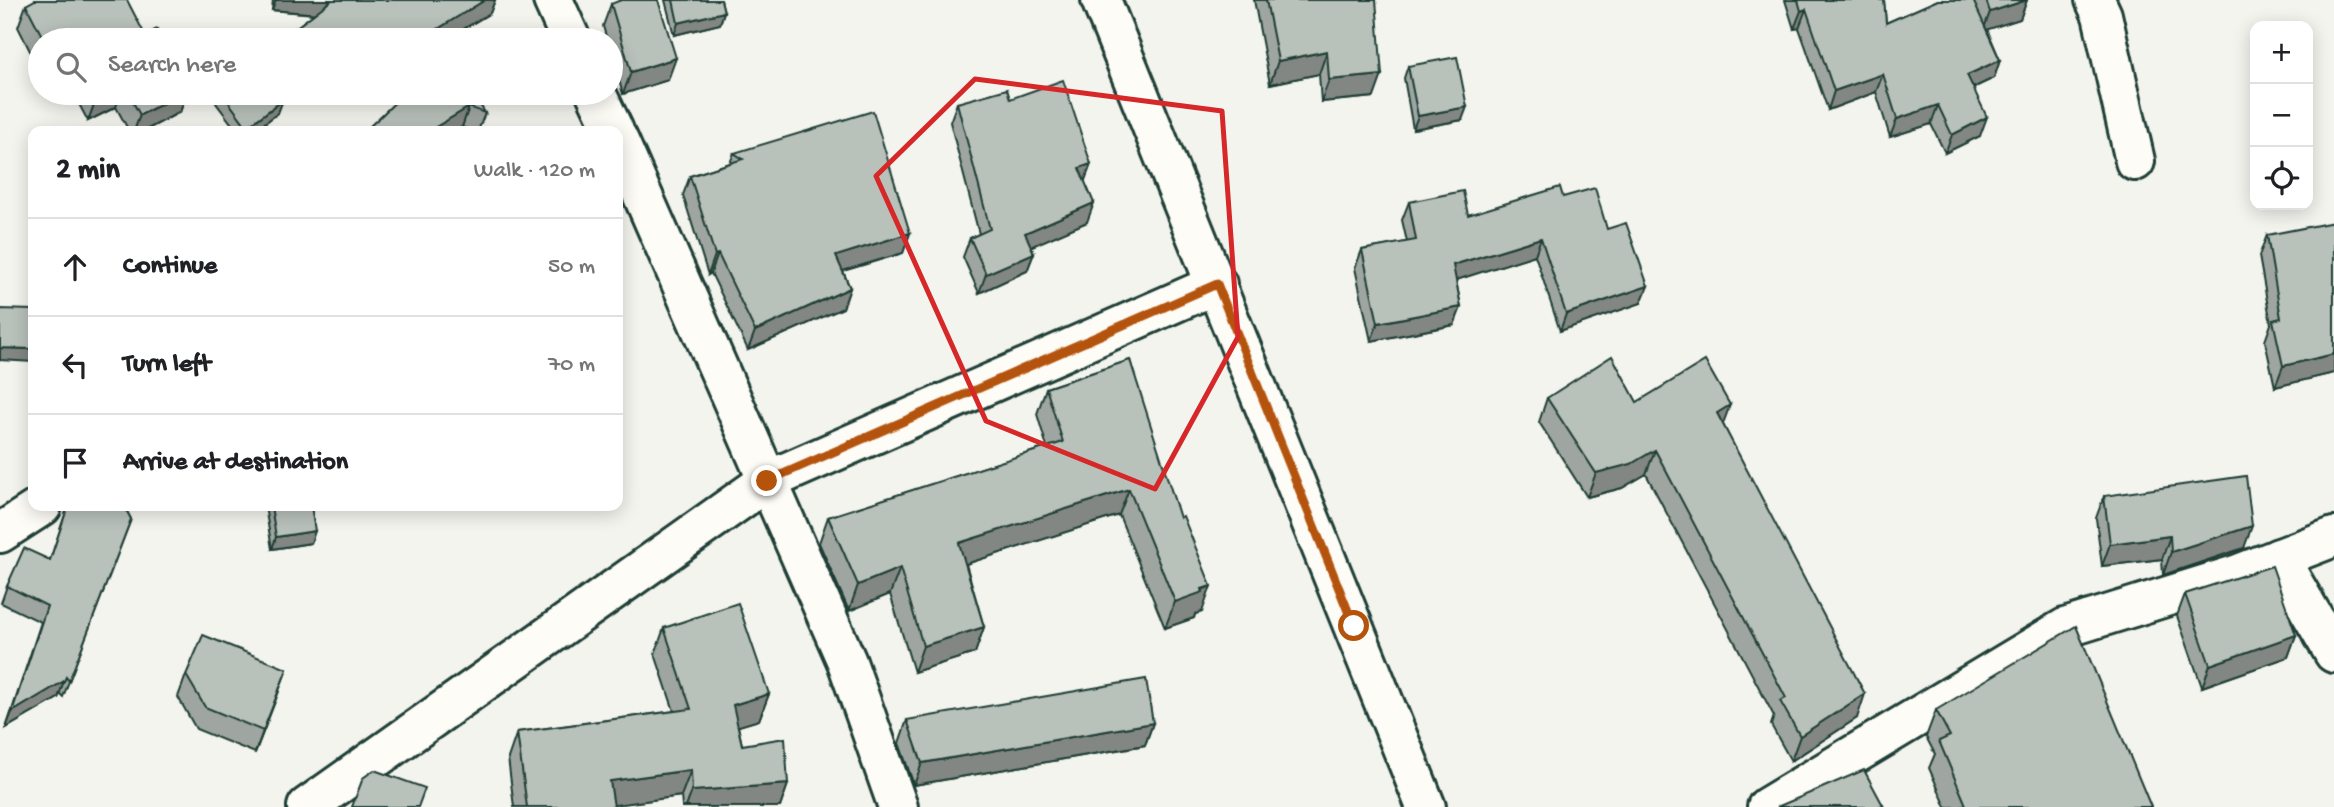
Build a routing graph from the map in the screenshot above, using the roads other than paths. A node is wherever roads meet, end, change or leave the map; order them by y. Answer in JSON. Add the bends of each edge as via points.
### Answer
{"nodes":[{"id":1,"x":553,"y":0,"type":"edge"},
{"id":2,"x":1101,"y":0,"type":"edge"},
{"id":3,"x":2095,"y":0,"type":"edge"},
{"id":4,"x":566,"y":28,"type":"edge"},
{"id":5,"x":602,"y":105,"type":"edge"},
{"id":6,"x":612,"y":126,"type":"edge"},
{"id":7,"x":623,"y":150,"type":"edge"},
{"id":8,"x":2135,"y":161,"type":"dead end"},
{"id":9,"x":1217,"y":284,"type":"junction"},
{"id":10,"x":767,"y":481,"type":"junction"},
{"id":11,"x":35,"y":511,"type":"edge"},
{"id":12,"x":0,"y":533,"type":"edge"},
{"id":13,"x":2334,"y":537,"type":"edge"},
{"id":14,"x":2279,"y":558,"type":"junction"},
{"id":15,"x":2334,"y":653,"type":"edge"},
{"id":16,"x":307,"y":807,"type":"edge"},
{"id":17,"x":898,"y":807,"type":"edge"},
{"id":18,"x":1426,"y":807,"type":"edge"},
{"id":19,"x":1768,"y":807,"type":"edge"}],
"edges":[{"from":1,"to":4,"type":"street"},
{"from":2,"to":9,"type":"street"},
{"from":3,"to":8,"type":"street"},
{"from":5,"to":6,"type":"street"},
{"from":7,"to":10,"type":"street"},
{"from":9,"to":10,"type":"street"},
{"from":9,"to":18,"type":"street"},
{"from":10,"to":16,"type":"street"},
{"from":10,"to":17,"type":"street","via":[[847,662]]},
{"from":11,"to":12,"type":"street"},
{"from":13,"to":14,"type":"street"},
{"from":14,"to":15,"type":"street"},
{"from":14,"to":19,"type":"street","via":[[2066,628]]}]}
